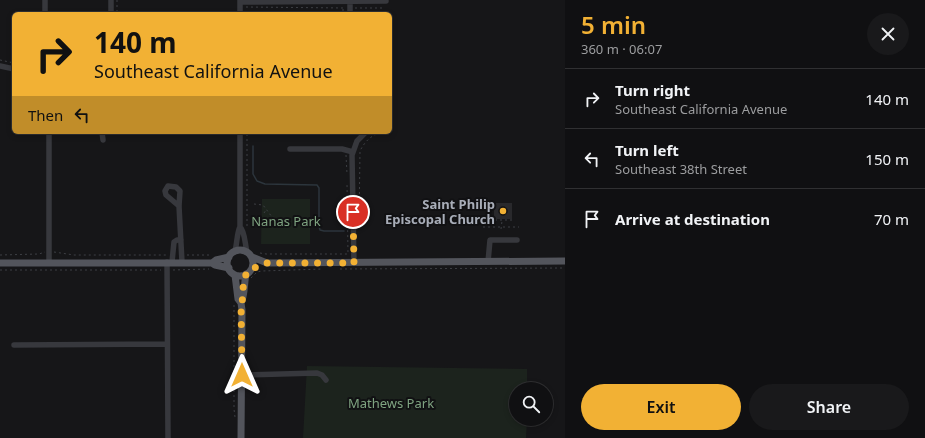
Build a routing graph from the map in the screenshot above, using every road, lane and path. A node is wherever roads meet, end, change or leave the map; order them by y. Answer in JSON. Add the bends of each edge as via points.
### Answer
{"nodes":[{"id":1,"x":45,"y":0,"type":"edge"},
{"id":2,"x":111,"y":0,"type":"edge"},
{"id":3,"x":117,"y":0,"type":"edge"},
{"id":4,"x":386,"y":1,"type":"dead end"},
{"id":5,"x":343,"y":2,"type":"junction"},
{"id":6,"x":350,"y":2,"type":"junction"},
{"id":7,"x":243,"y":3,"type":"edge"},
{"id":8,"x":343,"y":8,"type":"junction"},
{"id":9,"x":385,"y":8,"type":"dead end"},
{"id":10,"x":350,"y":11,"type":"edge"},
{"id":11,"x":45,"y":12,"type":"edge"},
{"id":12,"x":111,"y":12,"type":"edge"},
{"id":13,"x":117,"y":12,"type":"edge"},
{"id":14,"x":343,"y":12,"type":"edge"},
{"id":15,"x":0,"y":60,"type":"edge"},
{"id":16,"x":12,"y":63,"type":"edge"},
{"id":17,"x":0,"y":66,"type":"edge"},
{"id":18,"x":12,"y":69,"type":"edge"},
{"id":19,"x":49,"y":134,"type":"edge"},
{"id":20,"x":102,"y":134,"type":"edge"},
{"id":21,"x":240,"y":134,"type":"edge"},
{"id":22,"x":247,"y":134,"type":"edge"},
{"id":23,"x":364,"y":134,"type":"edge"},
{"id":24,"x":379,"y":134,"type":"edge"},
{"id":25,"x":103,"y":140,"type":"dead end"},
{"id":26,"x":290,"y":149,"type":"dead end"},
{"id":27,"x":350,"y":151,"type":"junction"},
{"id":28,"x":347,"y":177,"type":"dead end"},
{"id":29,"x":347,"y":183,"type":"dead end"},
{"id":30,"x":254,"y":204,"type":"dead end"},
{"id":31,"x":179,"y":206,"type":"dead end"},
{"id":32,"x":266,"y":209,"type":"junction"},
{"id":33,"x":271,"y":212,"type":"dead end"},
{"id":34,"x":264,"y":213,"type":"dead end"},
{"id":35,"x":269,"y":213,"type":"junction"},
{"id":36,"x":279,"y":219,"type":"dead end"},
{"id":37,"x":495,"y":220,"type":"dead end"},
{"id":38,"x":502,"y":220,"type":"junction"},
{"id":39,"x":513,"y":220,"type":"dead end"},
{"id":40,"x":354,"y":225,"type":"junction"},
{"id":41,"x":240,"y":227,"type":"junction"},
{"id":42,"x":502,"y":227,"type":"junction"},
{"id":43,"x":519,"y":227,"type":"dead end"},
{"id":44,"x":484,"y":228,"type":"dead end"},
{"id":45,"x":247,"y":229,"type":"dead end"},
{"id":46,"x":502,"y":229,"type":"dead end"},
{"id":47,"x":181,"y":240,"type":"junction"},
{"id":48,"x":517,"y":240,"type":"dead end"},
{"id":49,"x":235,"y":251,"type":"junction"},
{"id":50,"x":49,"y":252,"type":"junction"},
{"id":51,"x":252,"y":254,"type":"junction"},
{"id":52,"x":0,"y":255,"type":"edge"},
{"id":53,"x":212,"y":255,"type":"dead end"},
{"id":54,"x":229,"y":257,"type":"junction"},
{"id":55,"x":182,"y":259,"type":"junction"},
{"id":56,"x":170,"y":260,"type":"junction"},
{"id":57,"x":565,"y":261,"type":"edge"},
{"id":58,"x":488,"y":262,"type":"junction"},
{"id":59,"x":0,"y":263,"type":"edge"},
{"id":60,"x":49,"y":263,"type":"junction"},
{"id":61,"x":212,"y":263,"type":"junction"},
{"id":62,"x":267,"y":263,"type":"junction"},
{"id":63,"x":354,"y":263,"type":"junction"},
{"id":64,"x":229,"y":268,"type":"junction"},
{"id":65,"x":326,"y":268,"type":"dead end"},
{"id":66,"x":336,"y":268,"type":"dead end"},
{"id":67,"x":565,"y":268,"type":"edge"},
{"id":68,"x":262,"y":271,"type":"dead end"},
{"id":69,"x":249,"y":272,"type":"junction"},
{"id":70,"x":235,"y":275,"type":"junction"},
{"id":71,"x":241,"y":303,"type":"junction"},
{"id":72,"x":167,"y":344,"type":"junction"},
{"id":73,"x":14,"y":345,"type":"dead end"},
{"id":74,"x":242,"y":375,"type":"junction"},
{"id":75,"x":326,"y":380,"type":"dead end"},
{"id":76,"x":168,"y":438,"type":"edge"},
{"id":77,"x":241,"y":438,"type":"edge"}],
"edges":[{"from":1,"to":11,"type":"street"},
{"from":2,"to":12,"type":"street"},
{"from":3,"to":13,"type":"path"},
{"from":4,"to":6,"type":"street"},
{"from":5,"to":6,"type":"street"},
{"from":5,"to":7,"type":"street"},
{"from":5,"to":8,"type":"path"},
{"from":6,"to":10,"type":"street"},
{"from":7,"to":8,"type":"path"},
{"from":8,"to":10,"type":"path"},
{"from":8,"to":14,"type":"path"},
{"from":9,"to":10,"type":"path"},
{"from":15,"to":16,"type":"path"},
{"from":17,"to":18,"type":"street"},
{"from":19,"to":50,"type":"street"},
{"from":20,"to":25,"type":"street"},
{"from":21,"to":41,"type":"street"},
{"from":22,"to":45,"type":"path"},
{"from":23,"to":27,"type":"street"},
{"from":24,"to":40,"type":"path","via":[[371,137],[360,151],[359,225]]},
{"from":26,"to":27,"type":"street"},
{"from":27,"to":28,"type":"path","via":[[346,157]]},
{"from":27,"to":40,"type":"street"},
{"from":29,"to":51,"type":"path","via":[[348,254]]},
{"from":30,"to":32,"type":"path","via":[[263,205]]},
{"from":31,"to":47,"type":"street"},
{"from":32,"to":34,"type":"path"},
{"from":32,"to":35,"type":"path"},
{"from":33,"to":35,"type":"path"},
{"from":35,"to":36,"type":"path","via":[[273,218]]},
{"from":37,"to":38,"type":"path"},
{"from":38,"to":39,"type":"path"},
{"from":38,"to":42,"type":"path"},
{"from":40,"to":63,"type":"street"},
{"from":41,"to":49,"type":"street"},
{"from":41,"to":51,"type":"street","via":[[243,230],[244,242]]},
{"from":42,"to":43,"type":"path"},
{"from":42,"to":44,"type":"path"},
{"from":42,"to":46,"type":"path"},
{"from":47,"to":55,"type":"street"},
{"from":47,"to":56,"type":"street","via":[[174,242]]},
{"from":48,"to":58,"type":"street","via":[[490,240]]},
{"from":49,"to":51,"type":"main road"},
{"from":49,"to":54,"type":"main road"},
{"from":50,"to":52,"type":"path"},
{"from":50,"to":56,"type":"path"},
{"from":50,"to":60,"type":"street"},
{"from":51,"to":62,"type":"main road"},
{"from":51,"to":69,"type":"main road","via":[[253,261]]},
{"from":53,"to":55,"type":"path"},
{"from":54,"to":61,"type":"main road"},
{"from":54,"to":64,"type":"main road"},
{"from":55,"to":56,"type":"main road"},
{"from":55,"to":61,"type":"main road"},
{"from":56,"to":60,"type":"main road"},
{"from":56,"to":72,"type":"street"},
{"from":57,"to":58,"type":"main road"},
{"from":58,"to":63,"type":"main road"},
{"from":59,"to":60,"type":"main road"},
{"from":61,"to":64,"type":"main road"},
{"from":62,"to":63,"type":"main road"},
{"from":62,"to":69,"type":"main road"},
{"from":64,"to":70,"type":"main road"},
{"from":65,"to":68,"type":"path"},
{"from":66,"to":67,"type":"path"},
{"from":69,"to":70,"type":"main road"},
{"from":69,"to":71,"type":"main road"},
{"from":70,"to":71,"type":"main road","via":[[238,299]]},
{"from":71,"to":74,"type":"main road"},
{"from":72,"to":73,"type":"street"},
{"from":72,"to":76,"type":"street"},
{"from":74,"to":75,"type":"street","via":[[318,374]]},
{"from":74,"to":77,"type":"main road"}]}
